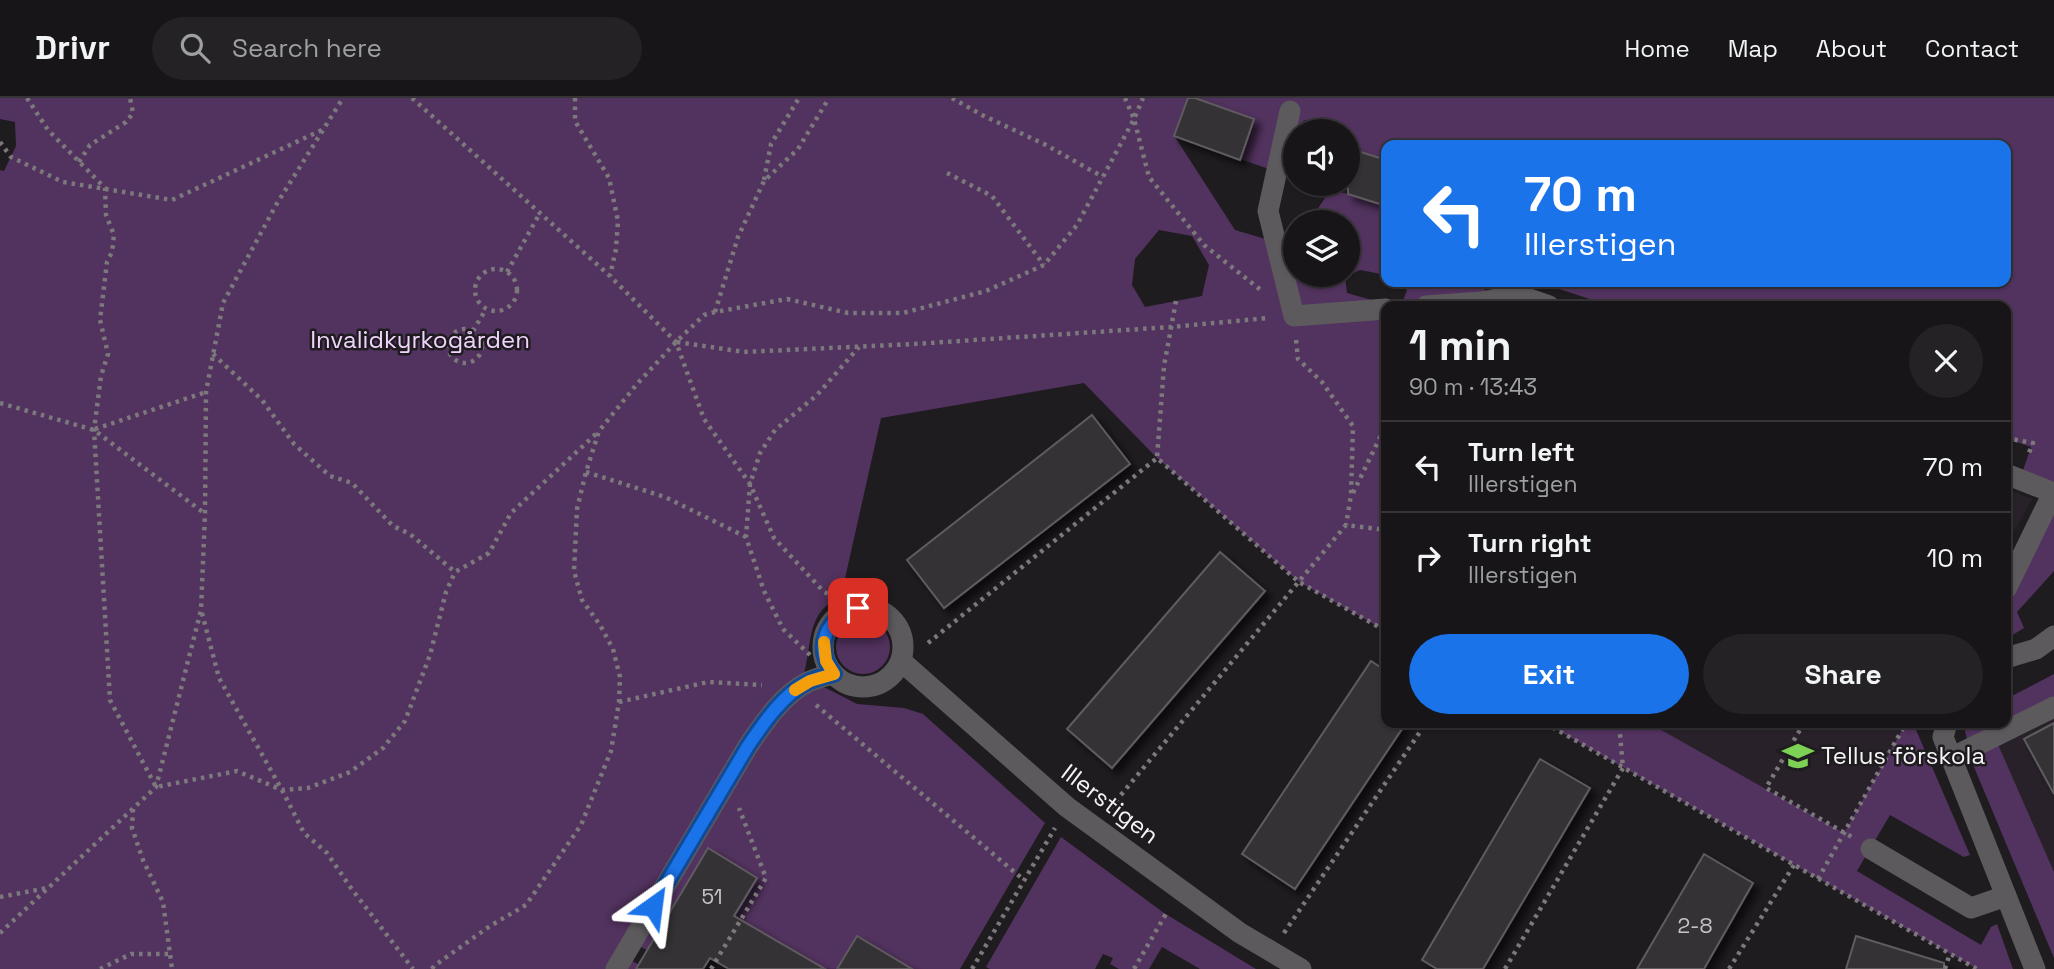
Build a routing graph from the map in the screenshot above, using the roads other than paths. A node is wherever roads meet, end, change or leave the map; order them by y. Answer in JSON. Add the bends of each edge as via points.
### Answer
{"nodes":[{"id":1,"x":1290,"y":111,"type":"dead end"},
{"id":2,"x":1515,"y":288,"type":"edge"},
{"id":3,"x":1483,"y":301,"type":"edge"},
{"id":4,"x":1540,"y":301,"type":"edge"},
{"id":5,"x":1381,"y":309,"type":"edge"},
{"id":6,"x":2011,"y":476,"type":"edge"},
{"id":7,"x":2053,"y":493,"type":"edge"},
{"id":8,"x":2011,"y":579,"type":"edge"},
{"id":9,"x":2054,"y":636,"type":"edge"},
{"id":10,"x":2011,"y":656,"type":"edge"},
{"id":11,"x":901,"y":661,"type":"junction"},
{"id":12,"x":834,"y":674,"type":"junction"},
{"id":13,"x":2054,"y":707,"type":"edge"},
{"id":14,"x":1946,"y":728,"type":"edge"},
{"id":15,"x":1951,"y":758,"type":"junction"},
{"id":16,"x":1871,"y":849,"type":"road end"},
{"id":17,"x":2006,"y":896,"type":"junction"},
{"id":18,"x":616,"y":969,"type":"edge"},
{"id":19,"x":1301,"y":969,"type":"edge"},
{"id":20,"x":2035,"y":969,"type":"edge"}],
"edges":[{"from":1,"to":5,"type":"street","via":[[1268,211],[1294,316]]},
{"from":2,"to":3,"type":"street"},
{"from":2,"to":4,"type":"street"},
{"from":6,"to":7,"type":"street"},
{"from":7,"to":8,"type":"street"},
{"from":9,"to":10,"type":"street","via":[[2036,649]]},
{"from":11,"to":12,"type":"street","via":[[889,678],[869,687],[852,685]]},
{"from":11,"to":12,"type":"street","via":[[901,633],[894,621],[883,612],[858,608],[838,616],[825,634],[826,661]]},
{"from":11,"to":19,"type":"street","name":"Illerstigen","via":[[1067,807],[1240,933]]},
{"from":12,"to":18,"type":"street","via":[[798,688],[765,720]]},
{"from":13,"to":15,"type":"street"},
{"from":14,"to":15,"type":"street","via":[[1943,737]]},
{"from":15,"to":17,"type":"street"},
{"from":16,"to":17,"type":"street","via":[[1971,908]]},
{"from":17,"to":20,"type":"street"}]}
